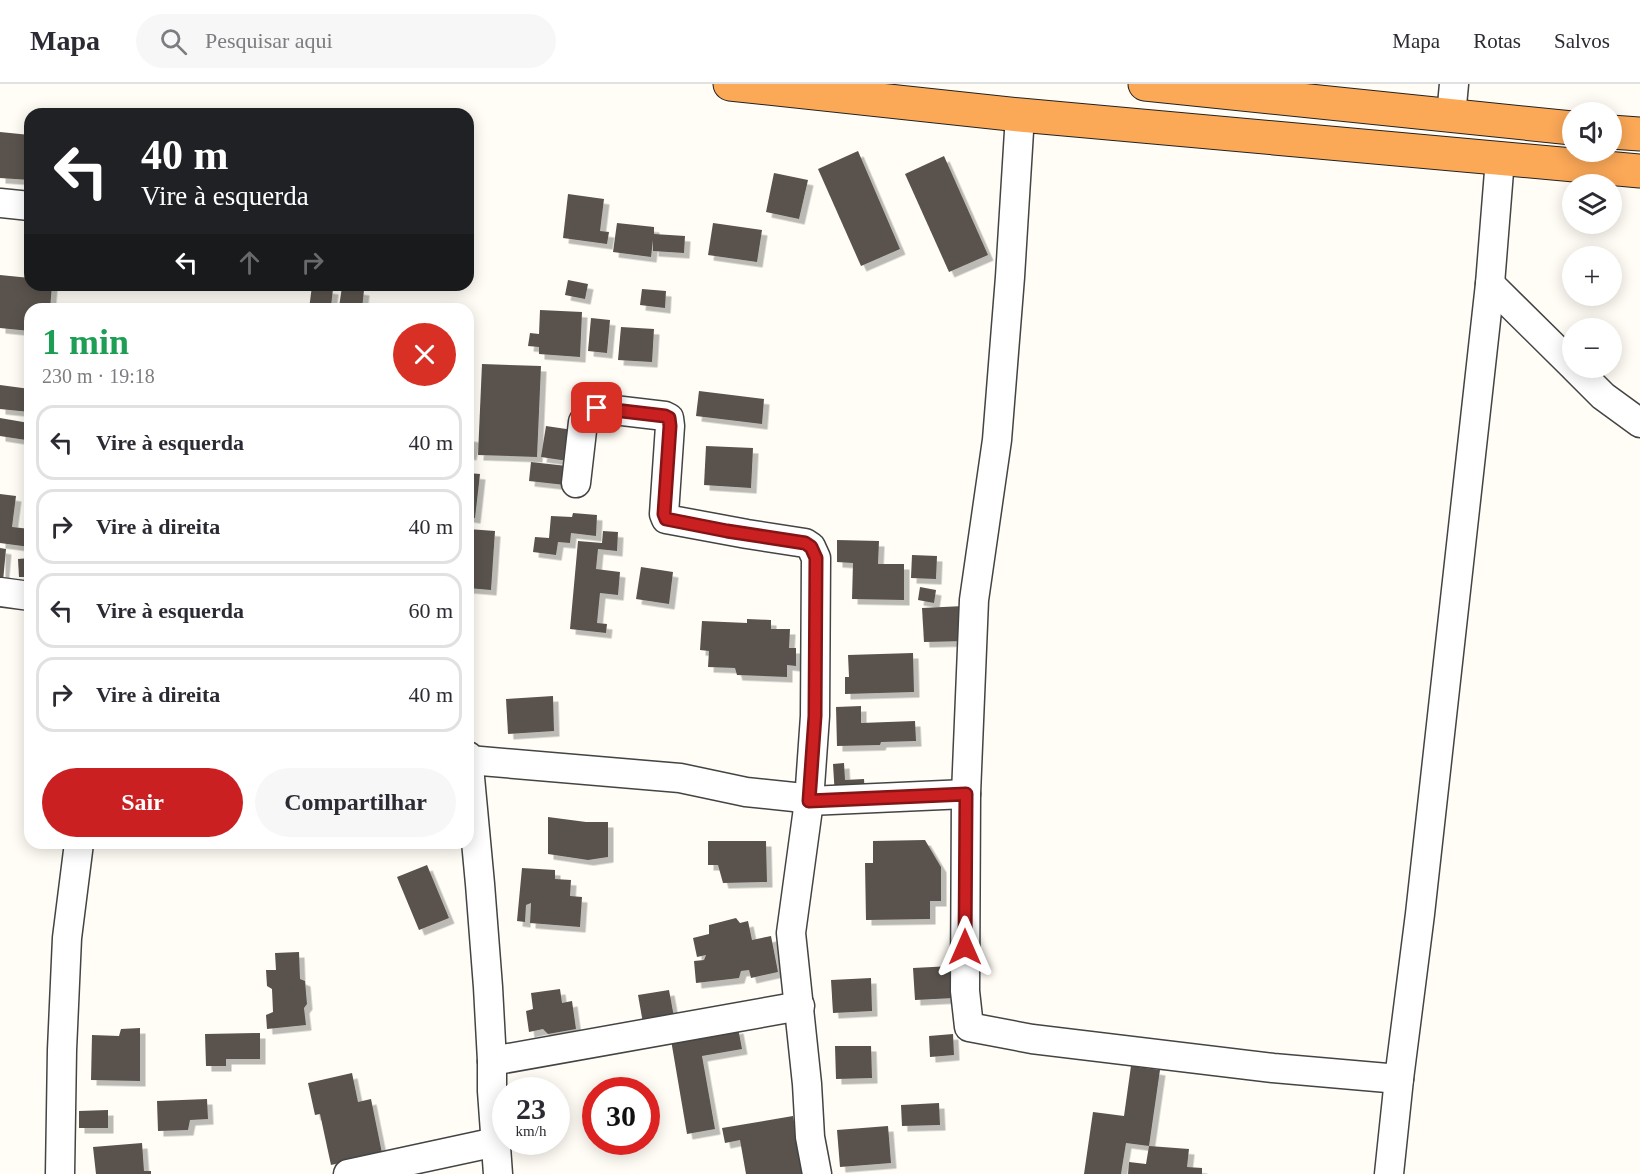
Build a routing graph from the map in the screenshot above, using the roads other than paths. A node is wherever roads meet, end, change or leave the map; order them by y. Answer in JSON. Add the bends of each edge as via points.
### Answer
{"nodes":[{"id":1,"x":730,"y":84,"type":"edge"},
{"id":2,"x":1144,"y":84,"type":"edge"},
{"id":3,"x":1452,"y":100,"type":"edge"},
{"id":4,"x":1020,"y":115,"type":"junction"},
{"id":5,"x":1562,"y":126,"type":"edge"},
{"id":6,"x":1622,"y":133,"type":"edge"},
{"id":7,"x":1640,"y":135,"type":"edge"},
{"id":8,"x":1500,"y":159,"type":"junction"},
{"id":9,"x":1640,"y":171,"type":"edge"},
{"id":10,"x":0,"y":203,"type":"edge"},
{"id":11,"x":24,"y":205,"type":"edge"},
{"id":12,"x":1490,"y":284,"type":"junction"},
{"id":13,"x":1562,"y":355,"type":"edge"},
{"id":14,"x":1585,"y":378,"type":"edge"},
{"id":15,"x":1640,"y":423,"type":"edge"},
{"id":16,"x":576,"y":483,"type":"dead end"},
{"id":17,"x":0,"y":592,"type":"edge"},
{"id":18,"x":24,"y":595,"type":"edge"},
{"id":19,"x":474,"y":758,"type":"edge"},
{"id":20,"x":966,"y":794,"type":"junction"},
{"id":21,"x":809,"y":801,"type":"junction"},
{"id":22,"x":474,"y":815,"type":"edge"},
{"id":23,"x":77,"y":849,"type":"edge"},
{"id":24,"x":800,"y":1006,"type":"junction"},
{"id":25,"x":492,"y":1061,"type":"junction"},
{"id":26,"x":492,"y":1077,"type":"edge"},
{"id":27,"x":1399,"y":1079,"type":"junction"},
{"id":28,"x":492,"y":1143,"type":"edge"},
{"id":29,"x":497,"y":1155,"type":"edge"},
{"id":30,"x":60,"y":1174,"type":"edge"},
{"id":31,"x":348,"y":1174,"type":"edge"},
{"id":32,"x":498,"y":1174,"type":"edge"},
{"id":33,"x":817,"y":1174,"type":"edge"},
{"id":34,"x":1389,"y":1174,"type":"edge"}],
"edges":[{"from":1,"to":4,"type":"highway"},
{"from":2,"to":3,"type":"highway"},
{"from":3,"to":5,"type":"highway"},
{"from":4,"to":8,"type":"highway"},
{"from":4,"to":20,"type":"street","via":[[998,440],[974,600]]},
{"from":6,"to":7,"type":"highway"},
{"from":8,"to":9,"type":"highway"},
{"from":8,"to":12,"type":"street"},
{"from":10,"to":11,"type":"street"},
{"from":12,"to":13,"type":"street"},
{"from":12,"to":27,"type":"street"},
{"from":14,"to":15,"type":"street"},
{"from":16,"to":21,"type":"street","via":[[583,422],[590,409],[665,416],[670,426],[666,519],[811,547],[816,558],[815,704]]},
{"from":17,"to":18,"type":"street"},
{"from":19,"to":21,"type":"street","via":[[680,778]]},
{"from":20,"to":21,"type":"street"},
{"from":20,"to":27,"type":"street","via":[[965,991],[969,1027],[1262,1067]]},
{"from":21,"to":24,"type":"street","via":[[791,933]]},
{"from":22,"to":25,"type":"street"},
{"from":23,"to":30,"type":"street","via":[[67,939]]},
{"from":24,"to":25,"type":"street"},
{"from":24,"to":33,"type":"street","via":[[810,1137]]},
{"from":25,"to":26,"type":"street"},
{"from":27,"to":34,"type":"street"},
{"from":28,"to":31,"type":"street"},
{"from":29,"to":32,"type":"street"}]}
